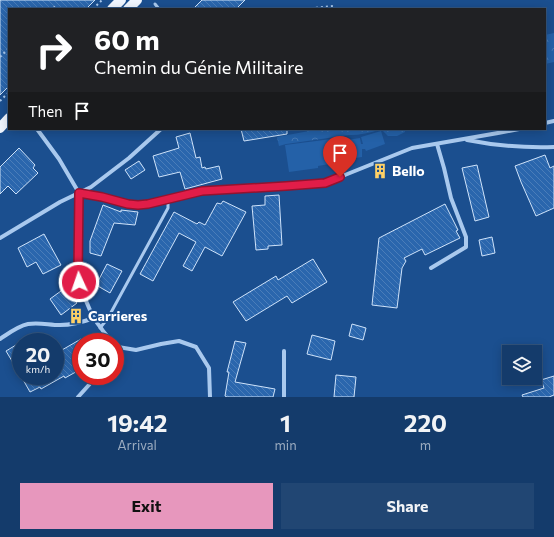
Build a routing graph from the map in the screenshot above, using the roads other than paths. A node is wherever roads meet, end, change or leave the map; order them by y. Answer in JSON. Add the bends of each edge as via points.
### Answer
{"nodes":[{"id":1,"x":121,"y":0,"type":"edge"},
{"id":2,"x":137,"y":0,"type":"edge"},
{"id":3,"x":113,"y":8,"type":"edge"},
{"id":4,"x":129,"y":8,"type":"edge"},
{"id":5,"x":8,"y":119,"type":"edge"},
{"id":6,"x":0,"y":128,"type":"edge"},
{"id":7,"x":38,"y":130,"type":"edge"},
{"id":8,"x":160,"y":130,"type":"edge"},
{"id":9,"x":514,"y":130,"type":"edge"},
{"id":10,"x":463,"y":140,"type":"junction"},
{"id":11,"x":438,"y":144,"type":"junction"},
{"id":12,"x":554,"y":147,"type":"edge"},
{"id":13,"x":79,"y":193,"type":"junction"},
{"id":14,"x":168,"y":200,"type":"junction"},
{"id":15,"x":0,"y":238,"type":"edge"},
{"id":16,"x":431,"y":268,"type":"dead end"},
{"id":17,"x":94,"y":318,"type":"junction"},
{"id":18,"x":100,"y":328,"type":"junction"},
{"id":19,"x":105,"y":333,"type":"edge"},
{"id":20,"x":0,"y":339,"type":"edge"},
{"id":21,"x":124,"y":346,"type":"edge"},
{"id":22,"x":284,"y":352,"type":"dead end"},
{"id":23,"x":89,"y":385,"type":"edge"},
{"id":24,"x":78,"y":397,"type":"edge"},
{"id":25,"x":210,"y":397,"type":"edge"},
{"id":26,"x":284,"y":397,"type":"edge"}],
"edges":[{"from":1,"to":3,"type":"main road"},
{"from":2,"to":4,"type":"main road"},
{"from":5,"to":6,"type":"main road"},
{"from":7,"to":13,"type":"street"},
{"from":8,"to":13,"type":"street","via":[[103,179]]},
{"from":9,"to":10,"type":"street"},
{"from":10,"to":11,"type":"street"},
{"from":10,"to":12,"type":"street","via":[[528,148]]},
{"from":11,"to":14,"type":"street","via":[[412,148],[325,183],[202,191]]},
{"from":11,"to":16,"type":"street","via":[[451,198],[466,237],[466,248]]},
{"from":13,"to":14,"type":"street","via":[[138,205]]},
{"from":13,"to":15,"type":"street"},
{"from":13,"to":17,"type":"street","via":[[78,274],[82,293]]},
{"from":14,"to":18,"type":"lane","via":[[168,208],[108,318]]},
{"from":17,"to":18,"type":"street"},
{"from":17,"to":20,"type":"street","via":[[65,325],[28,324]]},
{"from":18,"to":19,"type":"street"},
{"from":21,"to":25,"type":"street","via":[[136,350],[179,341],[196,347],[209,368]]},
{"from":22,"to":26,"type":"street"},
{"from":23,"to":24,"type":"street"}]}
